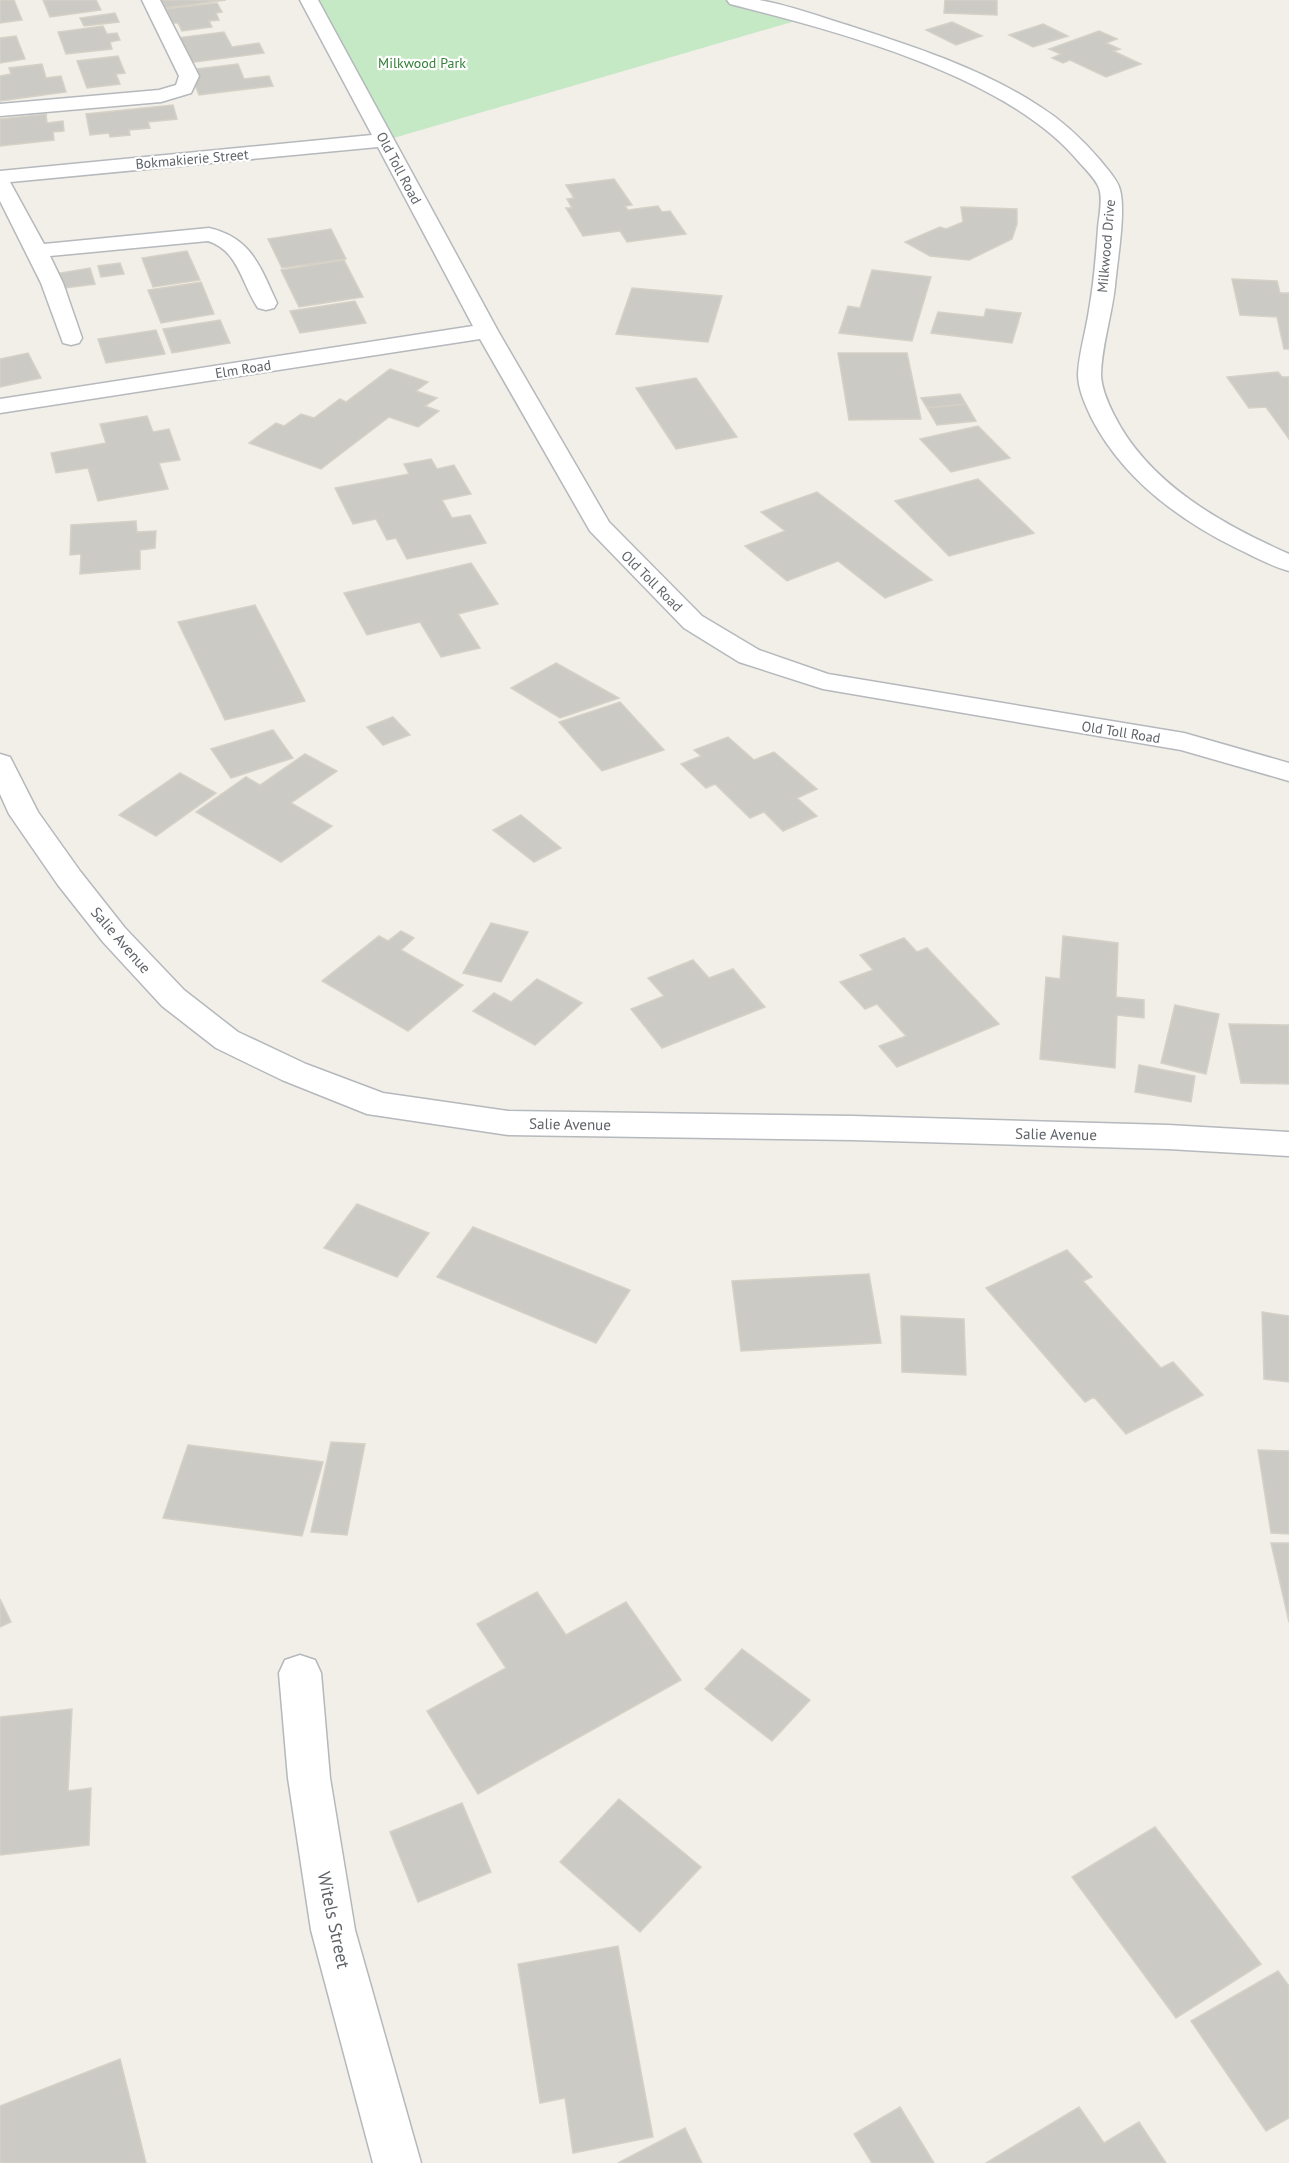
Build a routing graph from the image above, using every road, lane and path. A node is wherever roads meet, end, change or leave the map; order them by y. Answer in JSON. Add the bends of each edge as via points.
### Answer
{"nodes":[{"id":1,"x":151,"y":0,"type":"edge"},
{"id":2,"x":309,"y":0,"type":"edge"},
{"id":3,"x":735,"y":0,"type":"edge"},
{"id":4,"x":826,"y":6,"type":"dead end"},
{"id":5,"x":807,"y":17,"type":"junction"},
{"id":6,"x":0,"y":110,"type":"edge"},
{"id":7,"x":385,"y":140,"type":"junction"},
{"id":8,"x":0,"y":177,"type":"edge"},
{"id":9,"x":0,"y":182,"type":"edge"},
{"id":10,"x":37,"y":250,"type":"junction"},
{"id":11,"x":266,"y":303,"type":"dead end"},
{"id":12,"x":487,"y":331,"type":"junction"},
{"id":13,"x":71,"y":338,"type":"dead end"},
{"id":14,"x":0,"y":406,"type":"edge"},
{"id":15,"x":1289,"y":563,"type":"edge"},
{"id":16,"x":0,"y":763,"type":"edge"},
{"id":17,"x":1289,"y":772,"type":"edge"},
{"id":18,"x":1289,"y":1144,"type":"edge"},
{"id":19,"x":300,"y":1673,"type":"dead end"},
{"id":20,"x":397,"y":2163,"type":"edge"}],
"edges":[{"from":1,"to":6,"type":"street","via":[[189,76],[184,89],[160,96]]},
{"from":2,"to":7,"type":"street","name":"Old Toll Road"},
{"from":3,"to":5,"type":"street","name":"Milkwood Drive"},
{"from":4,"to":5,"type":"street"},
{"from":5,"to":15,"type":"street","name":"Milkwood Drive","via":[[902,49],[1024,104],[1061,128],[1090,158],[1110,191],[1103,291],[1089,379],[1101,414],[1124,453],[1156,485],[1198,518]]},
{"from":7,"to":8,"type":"street","name":"Bokmakierie Street"},
{"from":7,"to":12,"type":"street","name":"Old Toll Road"},
{"from":9,"to":10,"type":"street"},
{"from":10,"to":11,"type":"street","via":[[216,235],[234,243]]},
{"from":10,"to":13,"type":"street"},
{"from":12,"to":14,"type":"street","name":"Elm Road"},
{"from":12,"to":17,"type":"street","name":"Old Toll Road","via":[[599,526],[693,622],[749,656],[823,681],[1184,742]]},
{"from":16,"to":18,"type":"street","name":"Salie Avenue","via":[[24,814],[69,878],[114,935],[173,998],[227,1040],[294,1072],[379,1105],[508,1124],[853,1128]]},
{"from":19,"to":20,"type":"street","name":"Witels Street","via":[[309,1778],[333,1930]]}]}
